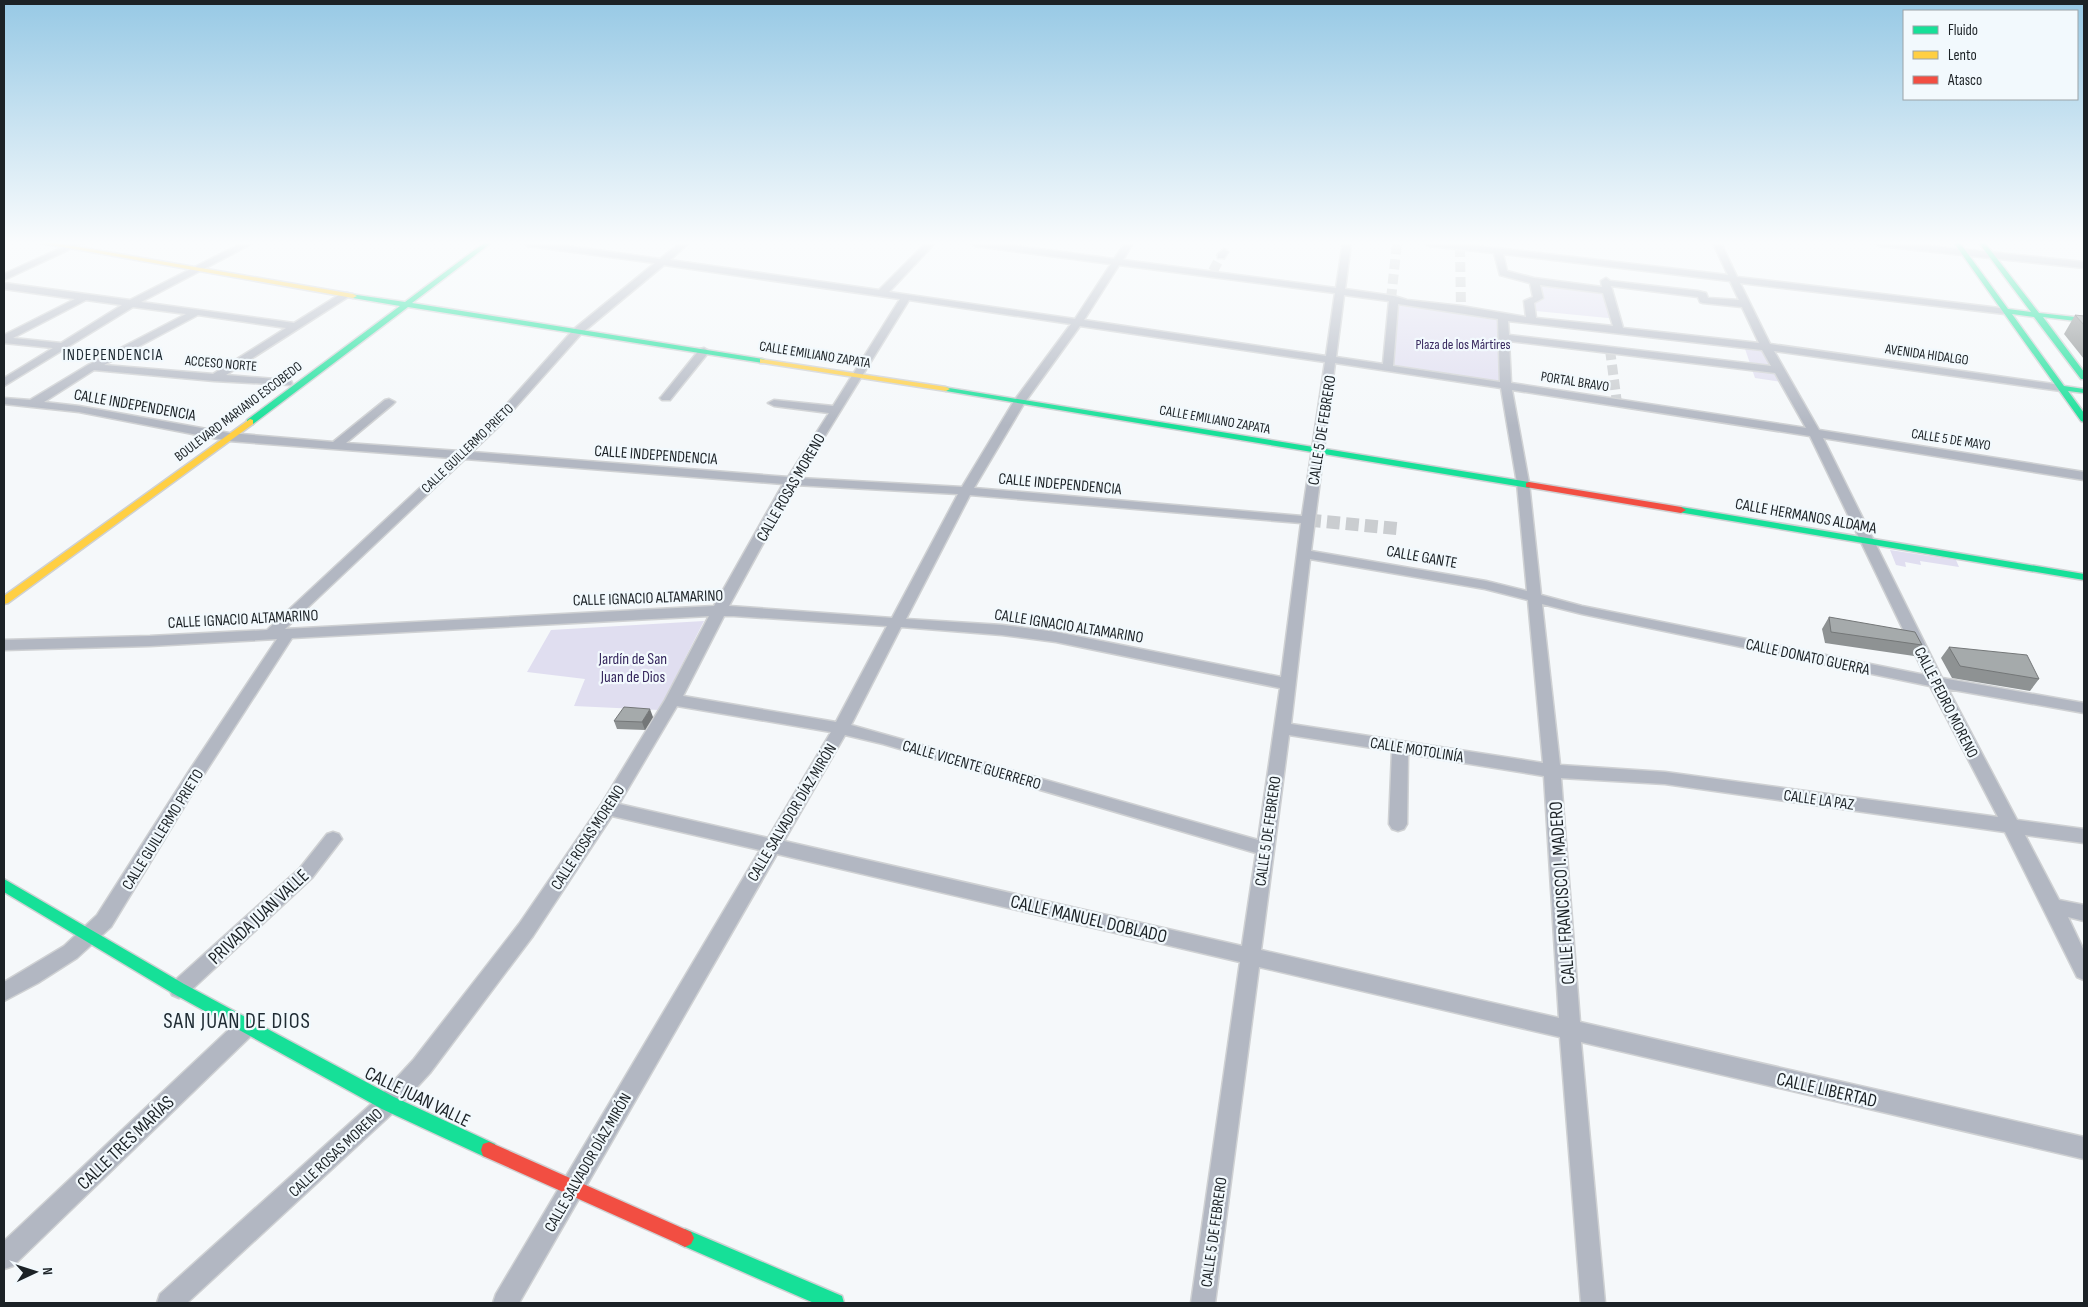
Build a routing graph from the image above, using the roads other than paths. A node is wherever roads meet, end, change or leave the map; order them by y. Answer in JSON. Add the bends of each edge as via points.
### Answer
{"nodes":[{"id":1,"x":72,"y":304,"type":"edge"},
{"id":2,"x":130,"y":304,"type":"edge"},
{"id":3,"x":138,"y":304,"type":"edge"},
{"id":4,"x":331,"y":304,"type":"edge"},
{"id":5,"x":389,"y":304,"type":"edge"},
{"id":6,"x":400,"y":304,"type":"edge"},
{"id":7,"x":611,"y":304,"type":"edge"},
{"id":8,"x":902,"y":304,"type":"edge"},
{"id":9,"x":960,"y":304,"type":"edge"},
{"id":10,"x":1089,"y":304,"type":"edge"},
{"id":11,"x":1337,"y":304,"type":"edge"},
{"id":12,"x":1394,"y":304,"type":"tunnel mouth"},
{"id":13,"x":1415,"y":304,"type":"edge"},
{"id":14,"x":1529,"y":304,"type":"edge"},
{"id":15,"x":1612,"y":304,"type":"edge"},
{"id":16,"x":1746,"y":304,"type":"edge"},
{"id":17,"x":1945,"y":304,"type":"edge"},
{"id":18,"x":2000,"y":304,"type":"edge"},
{"id":19,"x":2028,"y":304,"type":"edge"},
{"id":20,"x":404,"y":305,"type":"junction"},
{"id":21,"x":2005,"y":311,"type":"junction"},
{"id":22,"x":195,"y":313,"type":"junction"},
{"id":23,"x":2037,"y":315,"type":"junction"},
{"id":24,"x":1503,"y":316,"type":"junction"},
{"id":25,"x":1531,"y":319,"type":"junction"},
{"id":26,"x":2084,"y":320,"type":"edge"},
{"id":27,"x":1078,"y":322,"type":"junction"},
{"id":28,"x":1555,"y":322,"type":"junction"},
{"id":29,"x":296,"y":326,"type":"junction"},
{"id":30,"x":1618,"y":328,"type":"junction"},
{"id":31,"x":578,"y":331,"type":"junction"},
{"id":32,"x":1504,"y":337,"type":"junction"},
{"id":33,"x":1559,"y":343,"type":"junction"},
{"id":34,"x":64,"y":346,"type":"junction"},
{"id":35,"x":1766,"y":347,"type":"junction"},
{"id":36,"x":704,"y":351,"type":"junction"},
{"id":37,"x":1331,"y":359,"type":"junction"},
{"id":38,"x":92,"y":367,"type":"junction"},
{"id":39,"x":1388,"y":368,"type":"junction"},
{"id":40,"x":1779,"y":370,"type":"junction"},
{"id":41,"x":857,"y":376,"type":"junction"},
{"id":42,"x":2084,"y":377,"type":"edge"},
{"id":43,"x":214,"y":378,"type":"junction"},
{"id":44,"x":4,"y":383,"type":"edge"},
{"id":45,"x":286,"y":383,"type":"junction"},
{"id":46,"x":1506,"y":385,"type":"junction"},
{"id":47,"x":2061,"y":388,"type":"junction"},
{"id":48,"x":2084,"y":391,"type":"edge"},
{"id":49,"x":666,"y":398,"type":"dead end"},
{"id":50,"x":4,"y":401,"type":"edge"},
{"id":51,"x":1020,"y":401,"type":"junction"},
{"id":52,"x":389,"y":402,"type":"dead end"},
{"id":53,"x":34,"y":403,"type":"junction"},
{"id":54,"x":774,"y":403,"type":"dead end"},
{"id":55,"x":836,"y":410,"type":"junction"},
{"id":56,"x":2084,"y":419,"type":"edge"},
{"id":57,"x":1814,"y":432,"type":"junction"},
{"id":58,"x":216,"y":435,"type":"junction"},
{"id":59,"x":229,"y":437,"type":"junction"},
{"id":60,"x":335,"y":446,"type":"junction"},
{"id":61,"x":1317,"y":451,"type":"junction"},
{"id":62,"x":461,"y":456,"type":"junction"},
{"id":63,"x":2084,"y":476,"type":"edge"},
{"id":64,"x":791,"y":481,"type":"junction"},
{"id":65,"x":1523,"y":484,"type":"junction"},
{"id":66,"x":966,"y":491,"type":"junction"},
{"id":67,"x":1308,"y":520,"type":"junction"},
{"id":68,"x":85,"y":528,"type":"dead end"},
{"id":69,"x":1868,"y":541,"type":"junction"},
{"id":70,"x":1303,"y":554,"type":"junction"},
{"id":71,"x":2084,"y":577,"type":"edge"},
{"id":72,"x":1534,"y":597,"type":"junction"},
{"id":73,"x":4,"y":601,"type":"edge"},
{"id":74,"x":719,"y":611,"type":"junction"},
{"id":75,"x":895,"y":622,"type":"junction"},
{"id":76,"x":288,"y":633,"type":"junction"},
{"id":77,"x":270,"y":635,"type":"junction"},
{"id":78,"x":4,"y":645,"type":"edge"},
{"id":79,"x":1936,"y":682,"type":"junction"},
{"id":80,"x":1288,"y":684,"type":"junction"},
{"id":81,"x":673,"y":700,"type":"junction"},
{"id":82,"x":2084,"y":708,"type":"edge"},
{"id":83,"x":841,"y":728,"type":"junction"},
{"id":84,"x":1281,"y":728,"type":"junction"},
{"id":85,"x":1400,"y":746,"type":"junction"},
{"id":86,"x":1552,"y":771,"type":"junction"},
{"id":87,"x":608,"y":808,"type":"junction"},
{"id":88,"x":1398,"y":824,"type":"dead end"},
{"id":89,"x":2010,"y":825,"type":"junction"},
{"id":90,"x":2084,"y":836,"type":"edge"},
{"id":91,"x":333,"y":839,"type":"dead end"},
{"id":92,"x":771,"y":846,"type":"junction"},
{"id":93,"x":1265,"y":849,"type":"junction"},
{"id":94,"x":4,"y":885,"type":"edge"},
{"id":95,"x":2053,"y":906,"type":"junction"},
{"id":96,"x":2084,"y":913,"type":"edge"},
{"id":97,"x":91,"y":937,"type":"junction"},
{"id":98,"x":1251,"y":955,"type":"junction"},
{"id":99,"x":2084,"y":971,"type":"edge"},
{"id":100,"x":179,"y":990,"type":"junction"},
{"id":101,"x":4,"y":992,"type":"edge"},
{"id":102,"x":246,"y":1027,"type":"junction"},
{"id":103,"x":1570,"y":1030,"type":"junction"},
{"id":104,"x":388,"y":1103,"type":"junction"},
{"id":105,"x":2084,"y":1148,"type":"edge"},
{"id":106,"x":571,"y":1188,"type":"junction"},
{"id":107,"x":4,"y":1257,"type":"edge"},
{"id":108,"x":169,"y":1303,"type":"edge"},
{"id":109,"x":506,"y":1303,"type":"edge"},
{"id":110,"x":835,"y":1303,"type":"edge"},
{"id":111,"x":1203,"y":1303,"type":"edge"},
{"id":112,"x":1593,"y":1303,"type":"edge"}],
"edges":[{"from":1,"to":34,"type":"street","via":[[6,338]]},
{"from":2,"to":34,"type":"street"},
{"from":3,"to":22,"type":"street"},
{"from":4,"to":29,"type":"street"},
{"from":5,"to":45,"type":"street","name":"BOULEVARD MARIANO ESCOBEDO"},
{"from":6,"to":20,"type":"street","name":"CALLE EMILIANO ZAPATA"},
{"from":7,"to":31,"type":"street","name":"CALLE GUILLERMO PRIETO"},
{"from":8,"to":41,"type":"street","name":"CALLE ROSAS MORENO"},
{"from":9,"to":27,"type":"street","name":"PORTAL BRAVO"},
{"from":10,"to":27,"type":"street","name":"CALLE SALVADOR DÍAZ MIRÓN"},
{"from":11,"to":37,"type":"street","name":"CALLE 5 DE FEBRERO"},
{"from":12,"to":39,"type":"street"},
{"from":13,"to":24,"type":"street","name":"AVENIDA HIDALGO"},
{"from":14,"to":25,"type":"street"},
{"from":15,"to":30,"type":"street"},
{"from":16,"to":35,"type":"street","name":"CALLE PEDRO MORENO"},
{"from":17,"to":21,"type":"street"},
{"from":18,"to":21,"type":"street"},
{"from":19,"to":23,"type":"street"},
{"from":20,"to":31,"type":"street","name":"CALLE EMILIANO ZAPATA"},
{"from":20,"to":59,"type":"street","name":"BOULEVARD MARIANO ESCOBEDO"},
{"from":21,"to":23,"type":"street"},
{"from":21,"to":47,"type":"street"},
{"from":22,"to":29,"type":"street"},
{"from":22,"to":38,"type":"street"},
{"from":23,"to":26,"type":"street"},
{"from":23,"to":42,"type":"street"},
{"from":24,"to":25,"type":"street","name":"AVENIDA HIDALGO"},
{"from":24,"to":32,"type":"street","name":"CALLE FRANCISCO I. MADERO"},
{"from":25,"to":28,"type":"street","name":"AVENIDA HIDALGO"},
{"from":27,"to":37,"type":"street","name":"PORTAL BRAVO"},
{"from":27,"to":51,"type":"street","name":"CALLE SALVADOR DÍAZ MIRÓN"},
{"from":28,"to":30,"type":"street","name":"AVENIDA HIDALGO"},
{"from":28,"to":33,"type":"street"},
{"from":29,"to":43,"type":"street"},
{"from":30,"to":35,"type":"street","name":"AVENIDA HIDALGO"},
{"from":31,"to":36,"type":"street","name":"CALLE EMILIANO ZAPATA"},
{"from":31,"to":62,"type":"street","name":"CALLE GUILLERMO PRIETO","via":[[510,408]]},
{"from":32,"to":33,"type":"street"},
{"from":32,"to":46,"type":"street","name":"CALLE FRANCISCO I. MADERO"},
{"from":33,"to":40,"type":"street"},
{"from":34,"to":44,"type":"street"},
{"from":35,"to":40,"type":"street","name":"CALLE PEDRO MORENO"},
{"from":35,"to":47,"type":"street","name":"AVENIDA HIDALGO"},
{"from":36,"to":41,"type":"street","name":"CALLE EMILIANO ZAPATA"},
{"from":36,"to":49,"type":"street"},
{"from":37,"to":39,"type":"street","name":"PORTAL BRAVO"},
{"from":37,"to":61,"type":"street","name":"CALLE 5 DE FEBRERO"},
{"from":38,"to":43,"type":"street","name":"ACCESO NORTE"},
{"from":38,"to":53,"type":"street"},
{"from":39,"to":46,"type":"street","name":"PORTAL BRAVO"},
{"from":40,"to":57,"type":"street","name":"CALLE PEDRO MORENO"},
{"from":41,"to":51,"type":"street","name":"CALLE EMILIANO ZAPATA"},
{"from":41,"to":55,"type":"street","name":"CALLE ROSAS MORENO"},
{"from":43,"to":45,"type":"street","name":"ACCESO NORTE"},
{"from":45,"to":58,"type":"street","name":"BOULEVARD MARIANO ESCOBEDO"},
{"from":46,"to":57,"type":"street","name":"PORTAL BRAVO"},
{"from":46,"to":65,"type":"street","name":"CALLE FRANCISCO I. MADERO"},
{"from":47,"to":48,"type":"street","name":"AVENIDA HIDALGO"},
{"from":47,"to":56,"type":"street"},
{"from":50,"to":53,"type":"street","name":"CALLE INDEPENDENCIA"},
{"from":51,"to":61,"type":"street","name":"CALLE EMILIANO ZAPATA"},
{"from":51,"to":66,"type":"street","name":"CALLE SALVADOR DÍAZ MIRÓN"},
{"from":52,"to":60,"type":"street"},
{"from":53,"to":58,"type":"street","name":"CALLE INDEPENDENCIA"},
{"from":54,"to":55,"type":"street"},
{"from":55,"to":64,"type":"street","name":"CALLE ROSAS MORENO"},
{"from":57,"to":63,"type":"street","name":"CALLE 5 DE MAYO"},
{"from":57,"to":69,"type":"street","name":"CALLE PEDRO MORENO"},
{"from":58,"to":59,"type":"street","name":"CALLE INDEPENDENCIA"},
{"from":58,"to":68,"type":"street","name":"BOULEVARD MARIANO ESCOBEDO"},
{"from":59,"to":60,"type":"street","name":"CALLE INDEPENDENCIA"},
{"from":59,"to":73,"type":"street","name":"BOULEVARD MARIANO ESCOBEDO"},
{"from":60,"to":62,"type":"street","name":"CALLE INDEPENDENCIA"},
{"from":61,"to":65,"type":"street","name":"CALLE EMILIANO ZAPATA"},
{"from":61,"to":67,"type":"street","name":"CALLE 5 DE FEBRERO"},
{"from":62,"to":64,"type":"street","name":"CALLE INDEPENDENCIA"},
{"from":62,"to":77,"type":"street","name":"CALLE GUILLERMO PRIETO"},
{"from":64,"to":66,"type":"street","name":"CALLE INDEPENDENCIA"},
{"from":64,"to":74,"type":"street","name":"CALLE ROSAS MORENO"},
{"from":65,"to":69,"type":"street","name":"CALLE HERMANOS ALDAMA"},
{"from":65,"to":72,"type":"street","name":"CALLE FRANCISCO I. MADERO"},
{"from":66,"to":67,"type":"street","name":"CALLE INDEPENDENCIA"},
{"from":66,"to":75,"type":"street","name":"CALLE SALVADOR DÍAZ MIRÓN"},
{"from":67,"to":70,"type":"street","name":"CALLE 5 DE FEBRERO"},
{"from":69,"to":71,"type":"street","name":"CALLE HERMANOS ALDAMA"},
{"from":69,"to":79,"type":"street","name":"CALLE PEDRO MORENO"},
{"from":70,"to":72,"type":"street","name":"CALLE GANTE","via":[[1486,585]]},
{"from":70,"to":80,"type":"street","name":"CALLE 5 DE FEBRERO"},
{"from":72,"to":79,"type":"street","name":"CALLE DONATO GUERRA","via":[[1582,610]]},
{"from":72,"to":86,"type":"street","name":"CALLE FRANCISCO I. MADERO"},
{"from":74,"to":75,"type":"street","name":"CALLE IGNACIO ALTAMARINO"},
{"from":74,"to":76,"type":"street","name":"CALLE IGNACIO ALTAMARINO"},
{"from":74,"to":81,"type":"street","name":"CALLE ROSAS MORENO"},
{"from":75,"to":80,"type":"street","name":"CALLE IGNACIO ALTAMARINO","via":[[1002,630],[1056,638]]},
{"from":75,"to":83,"type":"street","name":"CALLE SALVADOR DÍAZ MIRÓN"},
{"from":76,"to":77,"type":"street","name":"CALLE IGNACIO ALTAMARINO"},
{"from":76,"to":97,"type":"street","name":"CALLE GUILLERMO PRIETO"},
{"from":77,"to":78,"type":"street","name":"CALLE IGNACIO ALTAMARINO"},
{"from":79,"to":82,"type":"street","name":"CALLE DONATO GUERRA"},
{"from":79,"to":89,"type":"street","name":"CALLE PEDRO MORENO"},
{"from":80,"to":84,"type":"street","name":"CALLE 5 DE FEBRERO"},
{"from":81,"to":83,"type":"street","name":"CALLE VICENTE GUERRERO"},
{"from":81,"to":87,"type":"street","name":"CALLE ROSAS MORENO"},
{"from":83,"to":92,"type":"street","name":"CALLE SALVADOR DÍAZ MIRÓN"},
{"from":83,"to":93,"type":"street","name":"CALLE VICENTE GUERRERO"},
{"from":84,"to":85,"type":"street","name":"CALLE MOTOLINÍA"},
{"from":84,"to":93,"type":"street","name":"CALLE 5 DE FEBRERO"},
{"from":85,"to":86,"type":"street","name":"CALLE MOTOLINÍA"},
{"from":85,"to":88,"type":"street"},
{"from":86,"to":89,"type":"street","name":"CALLE LA PAZ","via":[[1665,778]]},
{"from":86,"to":103,"type":"street","name":"CALLE FRANCISCO I. MADERO"},
{"from":87,"to":92,"type":"street","name":"CALLE MANUEL DOBLADO"},
{"from":87,"to":104,"type":"street","name":"CALLE ROSAS MORENO","via":[[526,930],[422,1066]]},
{"from":89,"to":90,"type":"street","name":"CALLE LA PAZ"},
{"from":89,"to":95,"type":"street","name":"CALLE PEDRO MORENO"},
{"from":91,"to":100,"type":"street","name":"PRIVADA JUAN VALLE","via":[[306,873]]},
{"from":92,"to":98,"type":"street","name":"CALLE MANUEL DOBLADO"},
{"from":92,"to":106,"type":"street","name":"CALLE SALVADOR DÍAZ MIRÓN"},
{"from":93,"to":98,"type":"street","name":"CALLE 5 DE FEBRERO"},
{"from":94,"to":97,"type":"street","name":"CALLE JUAN VALLE"},
{"from":95,"to":96,"type":"street"},
{"from":95,"to":99,"type":"street","name":"CALLE PEDRO MORENO"},
{"from":97,"to":100,"type":"street","name":"CALLE JUAN VALLE"},
{"from":97,"to":101,"type":"street","name":"CALLE GUILLERMO PRIETO"},
{"from":98,"to":103,"type":"street","name":"CALLE MANUEL DOBLADO"},
{"from":98,"to":111,"type":"street","name":"CALLE 5 DE FEBRERO"},
{"from":100,"to":102,"type":"street","name":"CALLE JUAN VALLE"},
{"from":102,"to":104,"type":"street","name":"CALLE JUAN VALLE"},
{"from":102,"to":107,"type":"street","name":"CALLE TRES MARÍAS"},
{"from":103,"to":105,"type":"street","name":"CALLE LIBERTAD"},
{"from":103,"to":112,"type":"street","name":"CALLE FRANCISCO I. MADERO"},
{"from":104,"to":106,"type":"street","name":"CALLE JUAN VALLE"},
{"from":104,"to":108,"type":"street","name":"CALLE ROSAS MORENO"},
{"from":106,"to":109,"type":"street","name":"CALLE SALVADOR DÍAZ MIRÓN"},
{"from":106,"to":110,"type":"street","name":"CALLE JUAN VALLE"}]}
